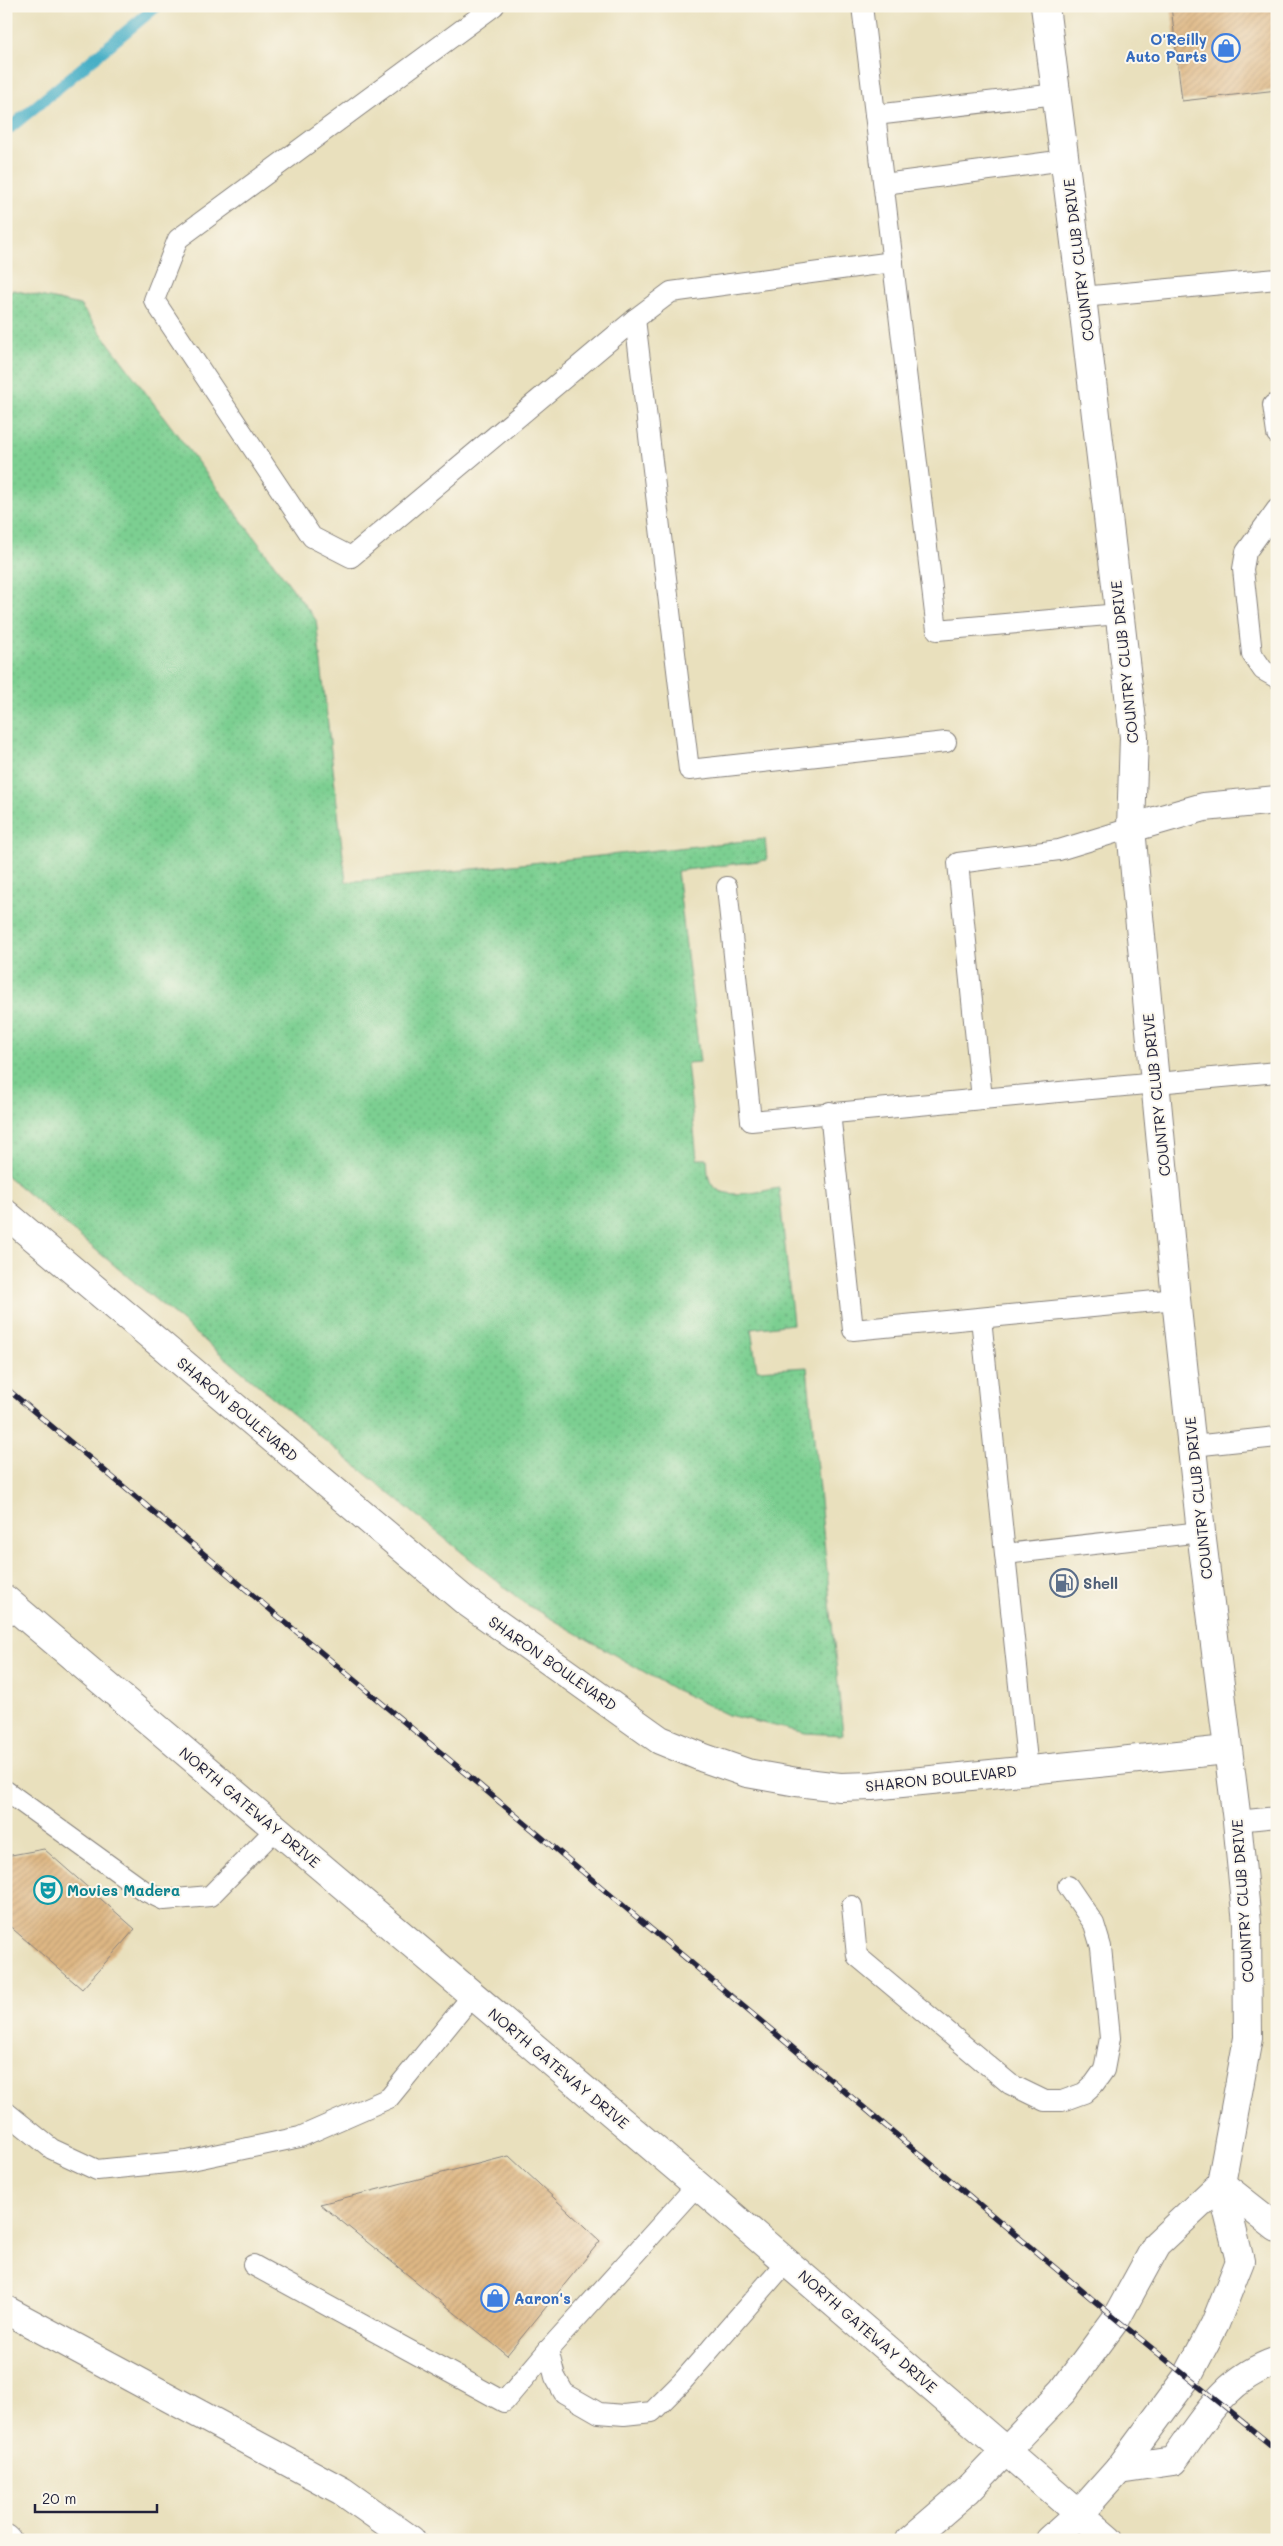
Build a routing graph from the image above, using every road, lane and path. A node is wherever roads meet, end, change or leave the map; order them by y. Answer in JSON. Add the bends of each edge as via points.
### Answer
{"nodes":[{"id":1,"x":494,"y":6,"type":"edge"},
{"id":2,"x":862,"y":6,"type":"edge"},
{"id":3,"x":1045,"y":6,"type":"edge"},
{"id":4,"x":1057,"y":94,"type":"junction"},
{"id":5,"x":875,"y":115,"type":"junction"},
{"id":6,"x":1065,"y":160,"type":"junction"},
{"id":7,"x":884,"y":184,"type":"junction"},
{"id":8,"x":893,"y":262,"type":"junction"},
{"id":9,"x":1277,"y":279,"type":"edge"},
{"id":10,"x":1082,"y":297,"type":"junction"},
{"id":11,"x":635,"y":319,"type":"junction"},
{"id":12,"x":1277,"y":405,"type":"edge"},
{"id":13,"x":1277,"y":434,"type":"edge"},
{"id":14,"x":1277,"y":509,"type":"edge"},
{"id":15,"x":1119,"y":614,"type":"junction"},
{"id":16,"x":1277,"y":678,"type":"edge"},
{"id":17,"x":946,"y":742,"type":"dead end"},
{"id":18,"x":1277,"y":800,"type":"edge"},
{"id":19,"x":1131,"y":828,"type":"junction"},
{"id":20,"x":727,"y":887,"type":"dead end"},
{"id":21,"x":1277,"y":1072,"type":"edge"},
{"id":22,"x":1155,"y":1084,"type":"junction"},
{"id":23,"x":982,"y":1099,"type":"junction"},
{"id":24,"x":830,"y":1112,"type":"junction"},
{"id":25,"x":6,"y":1214,"type":"edge"},
{"id":26,"x":1176,"y":1299,"type":"junction"},
{"id":27,"x":981,"y":1318,"type":"junction"},
{"id":28,"x":1277,"y":1437,"type":"edge"},
{"id":29,"x":1193,"y":1446,"type":"junction"},
{"id":30,"x":1201,"y":1532,"type":"junction"},
{"id":31,"x":1005,"y":1554,"type":"junction"},
{"id":32,"x":6,"y":1600,"type":"edge"},
{"id":33,"x":1227,"y":1750,"type":"junction"},
{"id":34,"x":1028,"y":1770,"type":"junction"},
{"id":35,"x":6,"y":1791,"type":"edge"},
{"id":36,"x":1277,"y":1817,"type":"edge"},
{"id":37,"x":1237,"y":1821,"type":"junction"},
{"id":38,"x":276,"y":1829,"type":"junction"},
{"id":39,"x":1068,"y":1886,"type":"dead end"},
{"id":40,"x":852,"y":1906,"type":"dead end"},
{"id":41,"x":472,"y":1995,"type":"junction"},
{"id":42,"x":6,"y":2112,"type":"edge"},
{"id":43,"x":697,"y":2184,"type":"junction"},
{"id":44,"x":1221,"y":2184,"type":"junction"},
{"id":45,"x":1277,"y":2228,"type":"edge"},
{"id":46,"x":787,"y":2262,"type":"junction"},
{"id":47,"x":253,"y":2265,"type":"dead end"},
{"id":48,"x":6,"y":2310,"type":"edge"},
{"id":49,"x":548,"y":2350,"type":"junction"},
{"id":50,"x":1277,"y":2361,"type":"edge"},
{"id":51,"x":1007,"y":2450,"type":"junction"},
{"id":52,"x":1119,"y":2469,"type":"junction"},
{"id":53,"x":1079,"y":2514,"type":"junction"},
{"id":54,"x":411,"y":2540,"type":"edge"},
{"id":55,"x":910,"y":2540,"type":"edge"},
{"id":56,"x":1050,"y":2540,"type":"edge"},
{"id":57,"x":1109,"y":2540,"type":"edge"}],
"edges":[{"from":1,"to":11,"type":"lane","via":[[178,239],[154,300],[312,537],[351,558]]},
{"from":2,"to":5,"type":"lane"},
{"from":3,"to":4,"type":"main road","name":"COUNTRY CLUB DRIVE"},
{"from":4,"to":5,"type":"lane"},
{"from":4,"to":6,"type":"main road","name":"COUNTRY CLUB DRIVE"},
{"from":5,"to":7,"type":"lane"},
{"from":6,"to":7,"type":"lane"},
{"from":6,"to":10,"type":"main road","name":"COUNTRY CLUB DRIVE"},
{"from":7,"to":8,"type":"lane"},
{"from":8,"to":11,"type":"lane","via":[[671,292]]},
{"from":8,"to":15,"type":"lane","via":[[937,630]]},
{"from":9,"to":10,"type":"lane"},
{"from":10,"to":15,"type":"main road","name":"COUNTRY CLUB DRIVE"},
{"from":11,"to":17,"type":"lane","via":[[688,770]]},
{"from":12,"to":13,"type":"lane","via":[[1273,405]]},
{"from":14,"to":16,"type":"lane","via":[[1246,552],[1243,569],[1252,654],[1263,670]]},
{"from":15,"to":19,"type":"main road","name":"COUNTRY CLUB DRIVE","via":[[1134,737]]},
{"from":18,"to":19,"type":"main road","via":[[1204,808]]},
{"from":19,"to":22,"type":"main road","name":"COUNTRY CLUB DRIVE"},
{"from":19,"to":23,"type":"lane","via":[[1059,850],[958,863]]},
{"from":20,"to":24,"type":"lane","via":[[751,1121]]},
{"from":21,"to":22,"type":"lane"},
{"from":22,"to":23,"type":"lane"},
{"from":22,"to":26,"type":"main road","name":"COUNTRY CLUB DRIVE"},
{"from":23,"to":24,"type":"lane"},
{"from":24,"to":27,"type":"lane","via":[[852,1330]]},
{"from":25,"to":34,"type":"main road","name":"SHARON BOULEVARD","via":[[464,1600],[660,1740],[747,1773],[840,1787]]},
{"from":26,"to":27,"type":"lane"},
{"from":26,"to":29,"type":"main road","name":"COUNTRY CLUB DRIVE"},
{"from":27,"to":31,"type":"lane"},
{"from":28,"to":29,"type":"lane"},
{"from":29,"to":30,"type":"main road","name":"COUNTRY CLUB DRIVE"},
{"from":30,"to":31,"type":"lane"},
{"from":30,"to":33,"type":"main road","name":"COUNTRY CLUB DRIVE"},
{"from":31,"to":34,"type":"lane"},
{"from":32,"to":38,"type":"main road","name":"NORTH GATEWAY DRIVE"},
{"from":33,"to":34,"type":"main road","name":"SHARON BOULEVARD"},
{"from":33,"to":37,"type":"main road","name":"COUNTRY CLUB DRIVE"},
{"from":35,"to":38,"type":"lane","via":[[143,1890],[164,1900],[210,1896]]},
{"from":36,"to":37,"type":"lane"},
{"from":37,"to":44,"type":"main road","name":"COUNTRY CLUB DRIVE","via":[[1247,1923],[1248,2038]]},
{"from":38,"to":41,"type":"main road","name":"NORTH GATEWAY DRIVE"},
{"from":39,"to":40,"type":"lane","via":[[1094,1924],[1101,1946],[1110,2038],[1104,2070],[1094,2084],[1084,2093],[1062,2101],[1045,2101],[1010,2084],[857,1956]]},
{"from":41,"to":42,"type":"lane","via":[[389,2098],[300,2137],[187,2161],[97,2170],[52,2149]]},
{"from":41,"to":43,"type":"main road","name":"NORTH GATEWAY DRIVE"},
{"from":43,"to":46,"type":"main road","name":"NORTH GATEWAY DRIVE"},
{"from":43,"to":49,"type":"lane"},
{"from":44,"to":45,"type":"main road"},
{"from":44,"to":51,"type":"main road","via":[[1157,2244],[1116,2319],[1090,2355],[1063,2391]]},
{"from":44,"to":52,"type":"main road","via":[[1240,2260],[1215,2324],[1187,2377]]},
{"from":46,"to":49,"type":"lane","via":[[652,2412],[599,2413],[564,2393],[555,2377]]},
{"from":46,"to":51,"type":"main road","name":"NORTH GATEWAY DRIVE"},
{"from":47,"to":49,"type":"lane","via":[[504,2402]]},
{"from":48,"to":54,"type":"main road","via":[[342,2491]]},
{"from":50,"to":52,"type":"main road","via":[[1243,2376],[1230,2387],[1174,2461]]},
{"from":51,"to":53,"type":"main road","name":"NORTH GATEWAY DRIVE"},
{"from":51,"to":55,"type":"main road","via":[[967,2491]]},
{"from":52,"to":53,"type":"main road"},
{"from":53,"to":56,"type":"main road"},
{"from":53,"to":57,"type":"main road","name":"NORTH GATEWAY DRIVE"}]}
